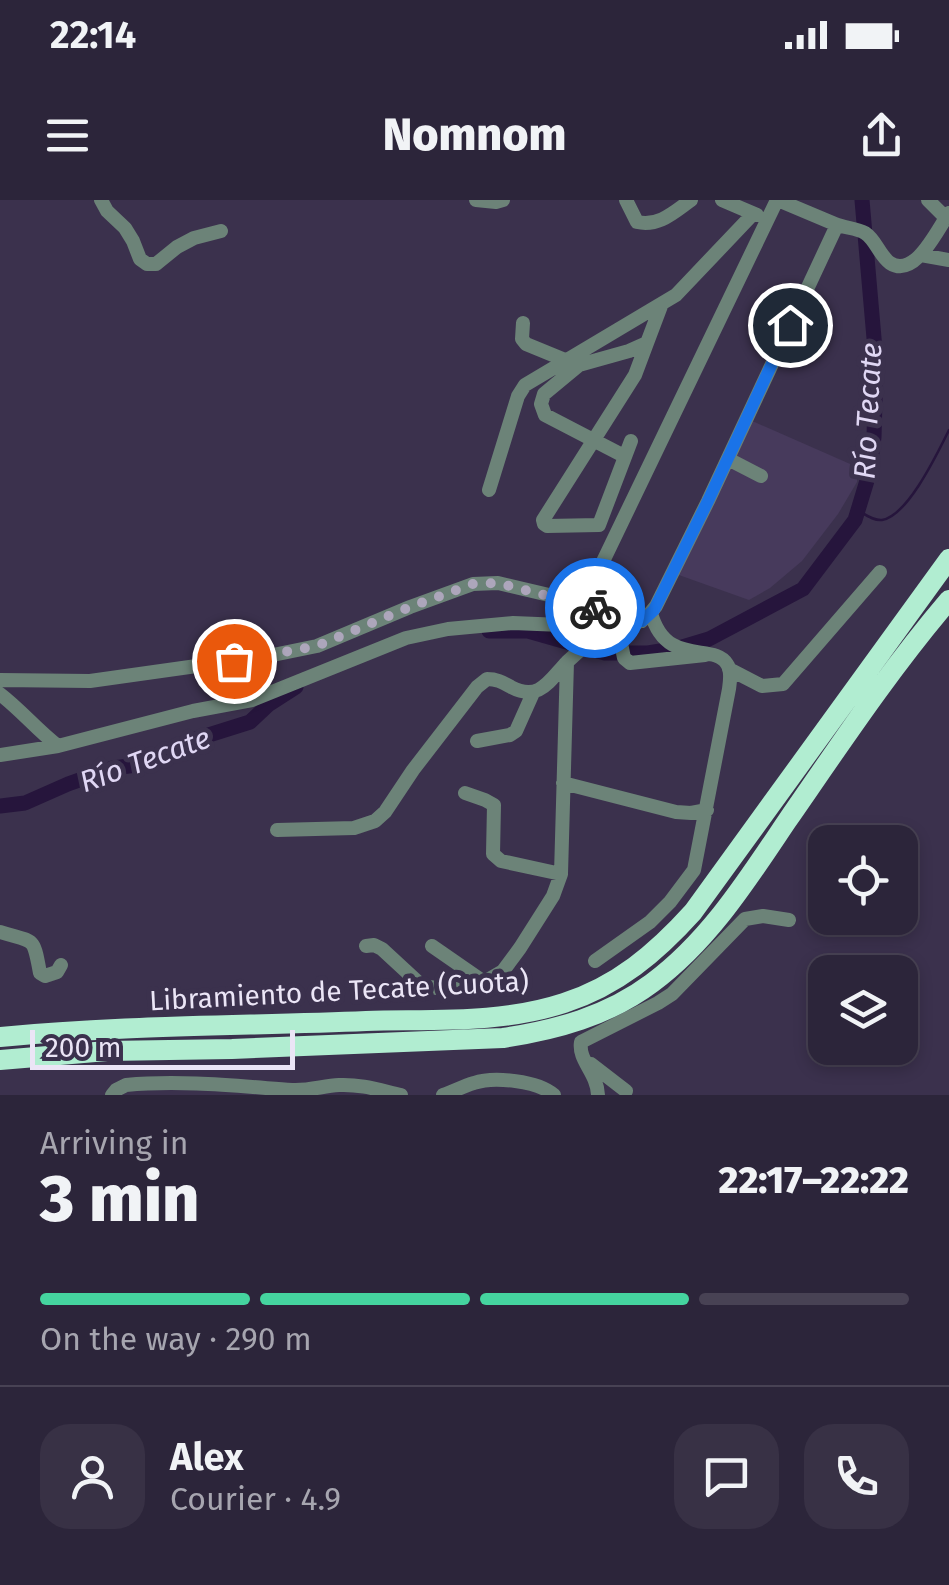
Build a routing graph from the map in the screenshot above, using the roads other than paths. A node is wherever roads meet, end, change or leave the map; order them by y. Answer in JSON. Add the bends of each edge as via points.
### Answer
{"nodes":[{"id":1,"x":100,"y":200,"type":"edge"},
{"id":2,"x":476,"y":200,"type":"edge"},
{"id":3,"x":502,"y":200,"type":"edge"},
{"id":4,"x":626,"y":200,"type":"edge"},
{"id":5,"x":691,"y":200,"type":"edge"},
{"id":6,"x":722,"y":200,"type":"edge"},
{"id":7,"x":777,"y":200,"type":"edge"},
{"id":8,"x":928,"y":200,"type":"edge"},
{"id":9,"x":948,"y":216,"type":"edge"},
{"id":10,"x":760,"y":217,"type":"junction"},
{"id":11,"x":837,"y":225,"type":"junction"},
{"id":12,"x":221,"y":232,"type":"dead end"},
{"id":13,"x":921,"y":254,"type":"junction"},
{"id":14,"x":949,"y":260,"type":"edge"},
{"id":15,"x":662,"y":305,"type":"junction"},
{"id":16,"x":523,"y":323,"type":"dead end"},
{"id":17,"x":647,"y":343,"type":"junction"},
{"id":18,"x":566,"y":360,"type":"junction"},
{"id":19,"x":592,"y":440,"type":"junction"},
{"id":20,"x":631,"y":440,"type":"dead end"},
{"id":21,"x":624,"y":456,"type":"junction"},
{"id":22,"x":728,"y":459,"type":"junction"},
{"id":23,"x":761,"y":476,"type":"dead end"},
{"id":24,"x":489,"y":490,"type":"dead end"},
{"id":25,"x":949,"y":559,"type":"edge"},
{"id":26,"x":880,"y":572,"type":"dead end"},
{"id":27,"x":949,"y":600,"type":"edge"},
{"id":28,"x":589,"y":606,"type":"junction"},
{"id":29,"x":613,"y":613,"type":"junction"},
{"id":30,"x":647,"y":617,"type":"junction"},
{"id":31,"x":590,"y":636,"type":"junction"},
{"id":32,"x":619,"y":642,"type":"junction"},
{"id":33,"x":705,"y":655,"type":"junction"},
{"id":34,"x":570,"y":659,"type":"junction"},
{"id":35,"x":729,"y":669,"type":"junction"},
{"id":36,"x":0,"y":680,"type":"edge"},
{"id":37,"x":533,"y":693,"type":"junction"},
{"id":38,"x":0,"y":694,"type":"edge"},
{"id":39,"x":476,"y":740,"type":"dead end"},
{"id":40,"x":58,"y":746,"type":"junction"},
{"id":41,"x":0,"y":755,"type":"edge"},
{"id":42,"x":564,"y":783,"type":"junction"},
{"id":43,"x":466,"y":793,"type":"dead end"},
{"id":44,"x":707,"y":810,"type":"junction"},
{"id":45,"x":277,"y":830,"type":"dead end"},
{"id":46,"x":561,"y":874,"type":"junction"},
{"id":47,"x":789,"y":920,"type":"dead end"},
{"id":48,"x":0,"y":932,"type":"edge"},
{"id":49,"x":366,"y":946,"type":"dead end"},
{"id":50,"x":432,"y":946,"type":"dead end"},
{"id":51,"x":596,"y":961,"type":"dead end"},
{"id":52,"x":61,"y":966,"type":"dead end"},
{"id":53,"x":484,"y":982,"type":"junction"},
{"id":54,"x":0,"y":1037,"type":"edge"},
{"id":55,"x":582,"y":1057,"type":"junction"},
{"id":56,"x":0,"y":1060,"type":"edge"},
{"id":57,"x":626,"y":1091,"type":"dead end"},
{"id":58,"x":275,"y":1092,"type":"edge"},
{"id":59,"x":454,"y":1093,"type":"edge"},
{"id":60,"x":112,"y":1095,"type":"edge"},
{"id":61,"x":401,"y":1095,"type":"edge"},
{"id":62,"x":554,"y":1095,"type":"edge"},
{"id":63,"x":598,"y":1095,"type":"edge"}],
"edges":[{"from":1,"to":12,"type":"street","via":[[147,264],[194,238]]},
{"from":2,"to":3,"type":"street"},
{"from":4,"to":5,"type":"street","via":[[638,222],[649,224]]},
{"from":6,"to":10,"type":"street"},
{"from":7,"to":10,"type":"street"},
{"from":7,"to":11,"type":"street"},
{"from":8,"to":9,"type":"street"},
{"from":9,"to":13,"type":"street"},
{"from":10,"to":15,"type":"street","via":[[731,235]]},
{"from":10,"to":28,"type":"street"},
{"from":11,"to":13,"type":"street","via":[[864,232],[896,266],[913,264]]},
{"from":11,"to":22,"type":"street"},
{"from":13,"to":14,"type":"street"},
{"from":15,"to":17,"type":"street"},
{"from":15,"to":18,"type":"street"},
{"from":16,"to":18,"type":"street","via":[[526,344]]},
{"from":17,"to":19,"type":"street","via":[[635,375]]},
{"from":17,"to":19,"type":"street","via":[[579,365],[544,394],[545,415]]},
{"from":18,"to":24,"type":"street","via":[[521,390]]},
{"from":19,"to":21,"type":"street"},
{"from":19,"to":21,"type":"street","via":[[544,524],[599,526]]},
{"from":20,"to":21,"type":"street"},
{"from":22,"to":23,"type":"street"},
{"from":22,"to":30,"type":"street"},
{"from":25,"to":54,"type":"highway","name":"Libramiento de Tecate (Cuota)","via":[[693,912],[656,951],[598,990],[496,1017]]},
{"from":26,"to":35,"type":"street","via":[[783,684],[762,686]]},
{"from":27,"to":56,"type":"highway","name":"Libramiento de Tecate (Cuota)","via":[[724,910],[678,962],[622,1002],[574,1023],[504,1038]]},
{"from":28,"to":29,"type":"street"},
{"from":28,"to":31,"type":"street"},
{"from":28,"to":36,"type":"street","via":[[498,583],[473,584],[317,646],[90,681]]},
{"from":29,"to":30,"type":"street"},
{"from":29,"to":32,"type":"street"},
{"from":30,"to":32,"type":"street"},
{"from":30,"to":33,"type":"street","via":[[662,638]]},
{"from":31,"to":32,"type":"street"},
{"from":31,"to":34,"type":"street"},
{"from":31,"to":40,"type":"street","via":[[562,625],[448,629],[406,638],[252,700]]},
{"from":32,"to":33,"type":"street","via":[[627,663]]},
{"from":33,"to":35,"type":"street"},
{"from":34,"to":37,"type":"street"},
{"from":34,"to":42,"type":"street"},
{"from":35,"to":44,"type":"street"},
{"from":37,"to":39,"type":"street","via":[[516,732]]},
{"from":37,"to":45,"type":"street","via":[[487,679],[375,821],[354,828]]},
{"from":38,"to":40,"type":"street"},
{"from":40,"to":41,"type":"street"},
{"from":42,"to":44,"type":"street","via":[[676,812]]},
{"from":42,"to":46,"type":"street"},
{"from":43,"to":46,"type":"street","via":[[494,806],[493,854],[501,861]]},
{"from":44,"to":51,"type":"street","via":[[694,870],[650,922]]},
{"from":46,"to":53,"type":"street","via":[[520,948]]},
{"from":47,"to":55,"type":"street","via":[[745,919],[672,994],[581,1042]]},
{"from":48,"to":52,"type":"street","via":[[35,946],[40,973]]},
{"from":49,"to":53,"type":"street","via":[[382,950],[420,985]]},
{"from":50,"to":53,"type":"street"},
{"from":55,"to":57,"type":"street"},
{"from":55,"to":63,"type":"street"},
{"from":58,"to":60,"type":"street","via":[[136,1084]]},
{"from":58,"to":61,"type":"street","via":[[354,1085]]},
{"from":59,"to":62,"type":"street","via":[[476,1082],[520,1082]]}]}
